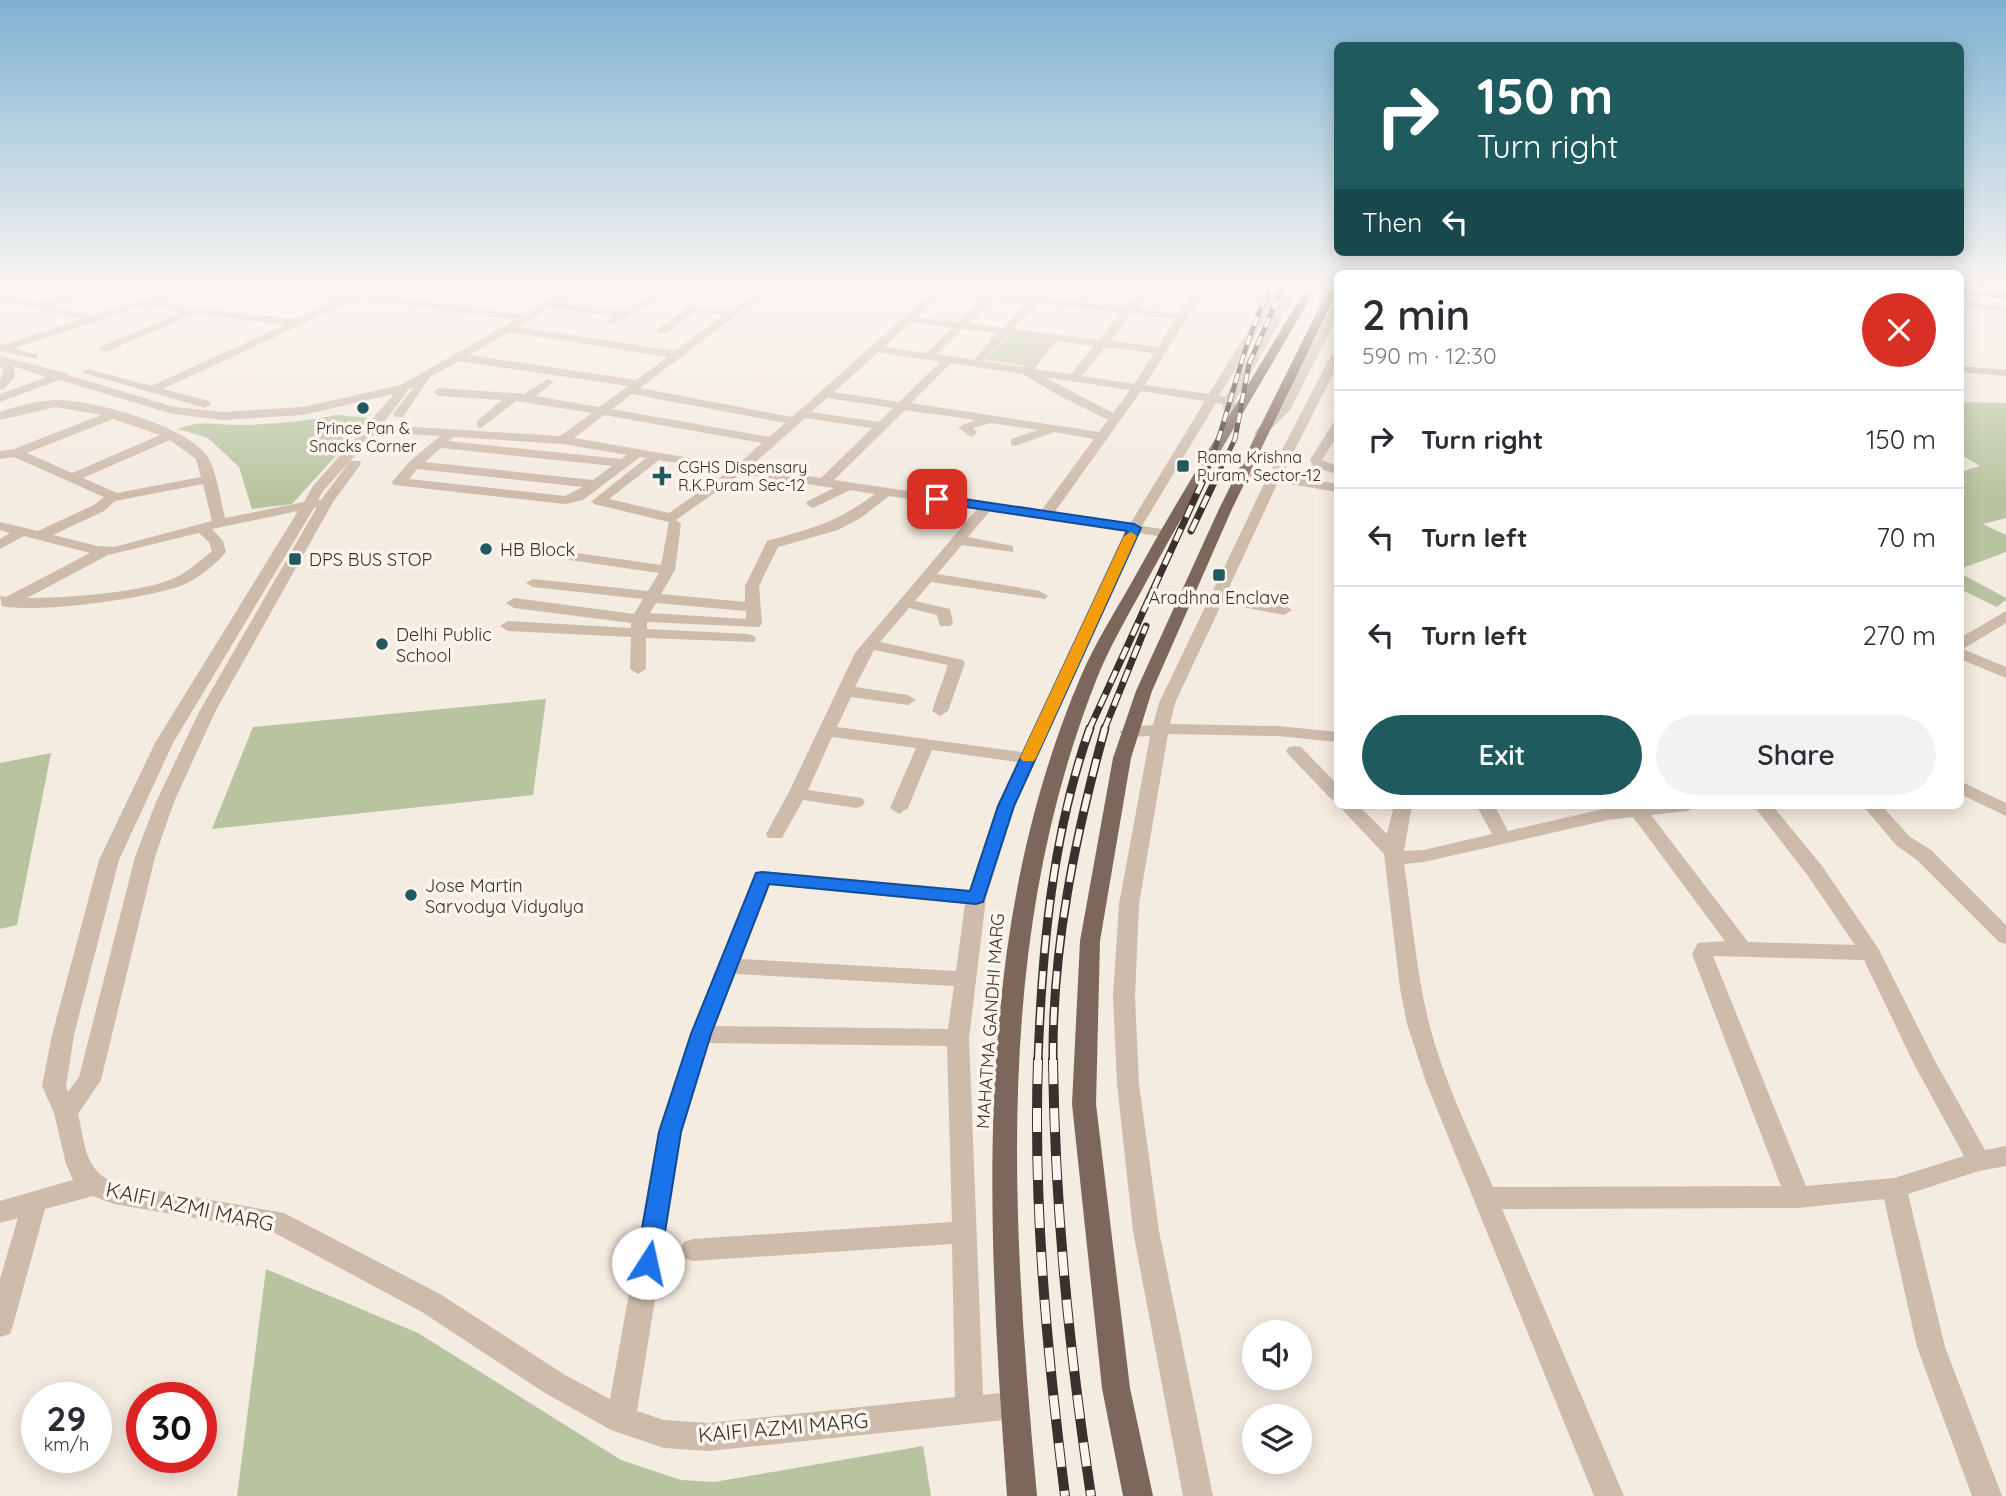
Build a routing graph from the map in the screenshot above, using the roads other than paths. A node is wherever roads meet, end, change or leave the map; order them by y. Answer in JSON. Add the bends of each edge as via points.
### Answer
{"nodes":[{"id":1,"x":2,"y":356,"type":"edge"},
{"id":2,"x":7,"y":356,"type":"edge"},
{"id":3,"x":11,"y":356,"type":"edge"},
{"id":4,"x":227,"y":356,"type":"edge"},
{"id":5,"x":446,"y":356,"type":"edge"},
{"id":6,"x":676,"y":356,"type":"edge"},
{"id":7,"x":870,"y":356,"type":"edge"},
{"id":8,"x":929,"y":356,"type":"edge"},
{"id":9,"x":984,"y":356,"type":"edge"},
{"id":10,"x":1038,"y":356,"type":"edge"},
{"id":11,"x":1093,"y":356,"type":"edge"},
{"id":12,"x":1157,"y":356,"type":"edge"},
{"id":13,"x":1238,"y":356,"type":"edge"},
{"id":14,"x":1254,"y":356,"type":"edge"},
{"id":15,"x":1272,"y":356,"type":"edge"},
{"id":16,"x":1299,"y":356,"type":"edge"},
{"id":17,"x":1311,"y":356,"type":"edge"},
{"id":18,"x":458,"y":357,"type":"joint"},
{"id":19,"x":949,"y":359,"type":"junction"},
{"id":20,"x":1334,"y":362,"type":"edge"},
{"id":21,"x":977,"y":363,"type":"junction"},
{"id":22,"x":1964,"y":369,"type":"edge"},
{"id":23,"x":1026,"y":370,"type":"junction"},
{"id":24,"x":62,"y":371,"type":"junction"},
{"id":25,"x":47,"y":373,"type":"junction"},
{"id":26,"x":2006,"y":373,"type":"edge"},
{"id":27,"x":425,"y":376,"type":"junction"},
{"id":28,"x":1078,"y":378,"type":"junction"},
{"id":29,"x":548,"y":382,"type":"dead end"},
{"id":30,"x":93,"y":386,"type":"junction"},
{"id":31,"x":405,"y":387,"type":"junction"},
{"id":32,"x":634,"y":387,"type":"junction"},
{"id":33,"x":1138,"y":387,"type":"junction"},
{"id":34,"x":0,"y":388,"type":"edge"},
{"id":35,"x":1054,"y":389,"type":"junction"},
{"id":36,"x":151,"y":390,"type":"junction"},
{"id":37,"x":439,"y":392,"type":"dead end"},
{"id":38,"x":13,"y":393,"type":"junction"},
{"id":39,"x":826,"y":394,"type":"junction"},
{"id":40,"x":519,"y":397,"type":"junction"},
{"id":41,"x":0,"y":398,"type":"edge"},
{"id":42,"x":1213,"y":398,"type":"junction"},
{"id":43,"x":1228,"y":401,"type":"junction"},
{"id":44,"x":903,"y":405,"type":"junction"},
{"id":45,"x":734,"y":410,"type":"junction"},
{"id":46,"x":602,"y":413,"type":"junction"},
{"id":47,"x":112,"y":415,"type":"junction"},
{"id":48,"x":0,"y":416,"type":"edge"},
{"id":49,"x":799,"y":418,"type":"junction"},
{"id":50,"x":993,"y":419,"type":"junction"},
{"id":51,"x":1115,"y":419,"type":"junction"},
{"id":52,"x":481,"y":424,"type":"dead end"},
{"id":53,"x":881,"y":426,"type":"junction"},
{"id":54,"x":379,"y":428,"type":"junction"},
{"id":55,"x":1229,"y":428,"type":"junction"},
{"id":56,"x":1054,"y":429,"type":"junction"},
{"id":57,"x":708,"y":430,"type":"junction"},
{"id":58,"x":1334,"y":431,"type":"edge"},
{"id":59,"x":452,"y":432,"type":"junction"},
{"id":60,"x":971,"y":433,"type":"dead end"},
{"id":61,"x":1259,"y":434,"type":"junction"},
{"id":62,"x":170,"y":435,"type":"junction"},
{"id":63,"x":1102,"y":436,"type":"junction"},
{"id":64,"x":563,"y":440,"type":"junction"},
{"id":65,"x":772,"y":441,"type":"junction"},
{"id":66,"x":1015,"y":442,"type":"dead end"},
{"id":67,"x":438,"y":444,"type":"junction"},
{"id":68,"x":637,"y":453,"type":"junction"},
{"id":69,"x":6,"y":456,"type":"edge"},
{"id":70,"x":657,"y":456,"type":"junction"},
{"id":71,"x":623,"y":463,"type":"junction"},
{"id":72,"x":414,"y":465,"type":"junction"},
{"id":73,"x":1334,"y":469,"type":"edge"},
{"id":74,"x":739,"y":470,"type":"junction"},
{"id":75,"x":1241,"y":472,"type":"junction"},
{"id":76,"x":1274,"y":477,"type":"junction"},
{"id":77,"x":74,"y":478,"type":"junction"},
{"id":78,"x":208,"y":480,"type":"junction"},
{"id":79,"x":824,"y":483,"type":"junction"},
{"id":80,"x":596,"y":484,"type":"junction"},
{"id":81,"x":849,"y":486,"type":"junction"},
{"id":82,"x":1334,"y":487,"type":"edge"},
{"id":83,"x":886,"y":492,"type":"junction"},
{"id":84,"x":112,"y":498,"type":"junction"},
{"id":85,"x":318,"y":503,"type":"junction"},
{"id":86,"x":813,"y":504,"type":"dead end"},
{"id":87,"x":987,"y":506,"type":"junction"},
{"id":88,"x":1046,"y":514,"type":"junction"},
{"id":89,"x":220,"y":523,"type":"junction"},
{"id":90,"x":674,"y":524,"type":"dead end"},
{"id":91,"x":0,"y":526,"type":"edge"},
{"id":92,"x":202,"y":528,"type":"junction"},
{"id":93,"x":1134,"y":528,"type":"junction"},
{"id":94,"x":21,"y":533,"type":"junction"},
{"id":95,"x":1164,"y":533,"type":"junction"},
{"id":96,"x":37,"y":537,"type":"junction"},
{"id":97,"x":959,"y":540,"type":"junction"},
{"id":98,"x":0,"y":545,"type":"edge"},
{"id":99,"x":1009,"y":549,"type":"dead end"},
{"id":100,"x":106,"y":550,"type":"junction"},
{"id":101,"x":556,"y":554,"type":"dead end"},
{"id":102,"x":668,"y":570,"type":"junction"},
{"id":103,"x":927,"y":577,"type":"junction"},
{"id":104,"x":534,"y":583,"type":"dead end"},
{"id":105,"x":1040,"y":596,"type":"dead end"},
{"id":106,"x":652,"y":597,"type":"junction"},
{"id":107,"x":1217,"y":597,"type":"junction"},
{"id":108,"x":3,"y":602,"type":"edge"},
{"id":109,"x":514,"y":603,"type":"dead end"},
{"id":110,"x":905,"y":603,"type":"junction"},
{"id":111,"x":753,"y":607,"type":"junction"},
{"id":112,"x":1284,"y":610,"type":"dead end"},
{"id":113,"x":2006,"y":616,"type":"edge"},
{"id":114,"x":639,"y":623,"type":"junction"},
{"id":115,"x":945,"y":623,"type":"dead end"},
{"id":116,"x":508,"y":626,"type":"dead end"},
{"id":117,"x":748,"y":639,"type":"dead end"},
{"id":118,"x":1964,"y":642,"type":"edge"},
{"id":119,"x":870,"y":645,"type":"junction"},
{"id":120,"x":1964,"y":655,"type":"edge"},
{"id":121,"x":638,"y":669,"type":"dead end"},
{"id":122,"x":2006,"y":673,"type":"edge"},
{"id":123,"x":845,"y":691,"type":"junction"},
{"id":124,"x":908,"y":700,"type":"dead end"},
{"id":125,"x":940,"y":711,"type":"dead end"},
{"id":126,"x":827,"y":731,"type":"junction"},
{"id":127,"x":1128,"y":732,"type":"junction"},
{"id":128,"x":1160,"y":732,"type":"junction"},
{"id":129,"x":1334,"y":737,"type":"edge"},
{"id":130,"x":926,"y":744,"type":"junction"},
{"id":131,"x":1295,"y":751,"type":"dead end"},
{"id":132,"x":1028,"y":758,"type":"junction"},
{"id":133,"x":1964,"y":789,"type":"edge"},
{"id":134,"x":1334,"y":792,"type":"edge"},
{"id":135,"x":797,"y":794,"type":"junction"},
{"id":136,"x":856,"y":802,"type":"dead end"},
{"id":137,"x":900,"y":808,"type":"dead end"},
{"id":138,"x":1351,"y":809,"type":"edge"},
{"id":139,"x":1402,"y":809,"type":"edge"},
{"id":140,"x":1487,"y":809,"type":"edge"},
{"id":141,"x":1647,"y":809,"type":"edge"},
{"id":142,"x":1765,"y":809,"type":"edge"},
{"id":143,"x":1879,"y":809,"type":"edge"},
{"id":144,"x":1604,"y":810,"type":"edge"},
{"id":145,"x":1637,"y":810,"type":"junction"},
{"id":146,"x":2006,"y":810,"type":"edge"},
{"id":147,"x":775,"y":834,"type":"dead end"},
{"id":148,"x":1502,"y":836,"type":"junction"},
{"id":149,"x":1394,"y":855,"type":"junction"},
{"id":150,"x":976,"y":898,"type":"junction"},
{"id":151,"x":2006,"y":937,"type":"edge"},
{"id":152,"x":1741,"y":948,"type":"junction"},
{"id":153,"x":1871,"y":953,"type":"junction"},
{"id":154,"x":730,"y":966,"type":"junction"},
{"id":155,"x":964,"y":979,"type":"junction"},
{"id":156,"x":701,"y":1034,"type":"junction"},
{"id":157,"x":958,"y":1038,"type":"junction"},
{"id":158,"x":66,"y":1113,"type":"junction"},
{"id":159,"x":2006,"y":1156,"type":"edge"},
{"id":160,"x":1979,"y":1161,"type":"junction"},
{"id":161,"x":93,"y":1185,"type":"junction"},
{"id":162,"x":1894,"y":1188,"type":"junction"},
{"id":163,"x":1798,"y":1197,"type":"junction"},
{"id":164,"x":1487,"y":1198,"type":"junction"},
{"id":165,"x":35,"y":1202,"type":"junction"},
{"id":166,"x":0,"y":1212,"type":"edge"},
{"id":167,"x":965,"y":1233,"type":"junction"},
{"id":168,"x":693,"y":1251,"type":"dead end"},
{"id":169,"x":0,"y":1325,"type":"edge"},
{"id":170,"x":1014,"y":1405,"type":"junction"},
{"id":171,"x":969,"y":1410,"type":"junction"},
{"id":172,"x":621,"y":1420,"type":"junction"},
{"id":173,"x":1022,"y":1496,"type":"edge"},
{"id":174,"x":1138,"y":1496,"type":"edge"},
{"id":175,"x":1198,"y":1496,"type":"edge"},
{"id":176,"x":1609,"y":1496,"type":"edge"},
{"id":177,"x":1987,"y":1496,"type":"edge"}],
"edges":[{"from":1,"to":34,"type":"street","via":[[10,370]]},
{"from":2,"to":25,"type":"street"},
{"from":3,"to":24,"type":"street"},
{"from":4,"to":36,"type":"street"},
{"from":5,"to":36,"type":"street","via":[[369,390],[265,409],[231,408]]},
{"from":6,"to":32,"type":"street"},
{"from":7,"to":39,"type":"street"},
{"from":8,"to":19,"type":"street"},
{"from":9,"to":21,"type":"street"},
{"from":10,"to":23,"type":"street"},
{"from":11,"to":28,"type":"street"},
{"from":12,"to":33,"type":"street"},
{"from":13,"to":42,"type":"street"},
{"from":14,"to":43,"type":"street"},
{"from":15,"to":55,"type":"main road","name":"MAHATMA GANDHI MARG"},
{"from":16,"to":61,"type":"main road"},
{"from":17,"to":61,"type":"street","via":[[1284,410]]},
{"from":18,"to":27,"type":"street"},
{"from":18,"to":32,"type":"street"},
{"from":19,"to":21,"type":"street"},
{"from":19,"to":44,"type":"street"},
{"from":20,"to":76,"type":"street"},
{"from":21,"to":23,"type":"street"},
{"from":22,"to":26,"type":"street"},
{"from":23,"to":28,"type":"street"},
{"from":23,"to":35,"type":"street"},
{"from":24,"to":25,"type":"street"},
{"from":24,"to":30,"type":"street"},
{"from":24,"to":36,"type":"street","via":[[78,370]]},
{"from":24,"to":38,"type":"street"},
{"from":25,"to":34,"type":"street"},
{"from":27,"to":31,"type":"street"},
{"from":27,"to":54,"type":"street","via":[[418,390]]},
{"from":28,"to":33,"type":"street"},
{"from":28,"to":35,"type":"street"},
{"from":29,"to":40,"type":"street"},
{"from":30,"to":31,"type":"street","via":[[173,410],[224,416],[322,408]]},
{"from":30,"to":38,"type":"street"},
{"from":31,"to":54,"type":"street"},
{"from":32,"to":45,"type":"street"},
{"from":32,"to":46,"type":"street"},
{"from":33,"to":42,"type":"street"},
{"from":33,"to":51,"type":"street"},
{"from":35,"to":51,"type":"street"},
{"from":37,"to":40,"type":"street"},
{"from":38,"to":41,"type":"street"},
{"from":39,"to":44,"type":"street"},
{"from":39,"to":49,"type":"street"},
{"from":40,"to":46,"type":"street"},
{"from":40,"to":52,"type":"street"},
{"from":42,"to":43,"type":"street"},
{"from":42,"to":93,"type":"street"},
{"from":43,"to":55,"type":"street"},
{"from":44,"to":50,"type":"street"},
{"from":44,"to":53,"type":"street"},
{"from":45,"to":49,"type":"street"},
{"from":45,"to":57,"type":"street"},
{"from":46,"to":57,"type":"street"},
{"from":46,"to":64,"type":"street"},
{"from":47,"to":48,"type":"street","via":[[66,402]]},
{"from":47,"to":62,"type":"street"},
{"from":47,"to":69,"type":"street"},
{"from":49,"to":53,"type":"street"},
{"from":49,"to":65,"type":"street"},
{"from":50,"to":56,"type":"street"},
{"from":50,"to":60,"type":"street","via":[[964,427]]},
{"from":51,"to":63,"type":"street"},
{"from":53,"to":79,"type":"street"},
{"from":54,"to":59,"type":"street"},
{"from":54,"to":85,"type":"street","via":[[318,489]]},
{"from":55,"to":95,"type":"main road","name":"MAHATMA GANDHI MARG"},
{"from":56,"to":63,"type":"street"},
{"from":56,"to":66,"type":"street"},
{"from":57,"to":65,"type":"street"},
{"from":58,"to":73,"type":"street","via":[[1316,460]]},
{"from":59,"to":64,"type":"street"},
{"from":59,"to":67,"type":"street"},
{"from":61,"to":75,"type":"main road"},
{"from":62,"to":77,"type":"street"},
{"from":62,"to":78,"type":"street","via":[[196,450]]},
{"from":63,"to":88,"type":"street"},
{"from":64,"to":68,"type":"street"},
{"from":65,"to":74,"type":"street"},
{"from":67,"to":71,"type":"street"},
{"from":67,"to":72,"type":"street"},
{"from":68,"to":70,"type":"street"},
{"from":68,"to":71,"type":"street"},
{"from":69,"to":77,"type":"street"},
{"from":70,"to":74,"type":"street"},
{"from":70,"to":74,"type":"street","via":[[599,500],[671,518]]},
{"from":71,"to":80,"type":"street"},
{"from":72,"to":80,"type":"street"},
{"from":72,"to":80,"type":"street","via":[[399,482],[565,500]]},
{"from":74,"to":79,"type":"street"},
{"from":75,"to":76,"type":"street"},
{"from":75,"to":127,"type":"main road"},
{"from":76,"to":82,"type":"street"},
{"from":76,"to":107,"type":"street"},
{"from":77,"to":84,"type":"street"},
{"from":78,"to":84,"type":"street"},
{"from":78,"to":89,"type":"street"},
{"from":79,"to":81,"type":"street"},
{"from":81,"to":83,"type":"street"},
{"from":81,"to":86,"type":"street"},
{"from":83,"to":87,"type":"street"},
{"from":83,"to":111,"type":"street","via":[[833,527],[772,544],[752,586]]},
{"from":84,"to":96,"type":"street"},
{"from":85,"to":89,"type":"street"},
{"from":85,"to":158,"type":"street","via":[[207,712],[165,802],[145,857],[90,1080]]},
{"from":85,"to":158,"type":"street","name":"KAIFI AZMI MARG","via":[[163,743],[135,799],[110,860],[57,1066],[54,1086]]},
{"from":87,"to":88,"type":"street"},
{"from":87,"to":97,"type":"street"},
{"from":88,"to":93,"type":"street"},
{"from":89,"to":92,"type":"street"},
{"from":90,"to":102,"type":"street"},
{"from":91,"to":94,"type":"street"},
{"from":92,"to":100,"type":"street"},
{"from":92,"to":108,"type":"street","via":[[214,538],[219,552],[175,583],[46,603]]},
{"from":93,"to":95,"type":"street"},
{"from":93,"to":132,"type":"street"},
{"from":94,"to":96,"type":"street"},
{"from":94,"to":98,"type":"street"},
{"from":95,"to":170,"type":"main road","name":"MAHATMA GANDHI MARG","via":[[1090,676],[1054,770],[1017,928],[1003,1110],[1004,1242]]},
{"from":96,"to":100,"type":"street"},
{"from":97,"to":99,"type":"street"},
{"from":97,"to":103,"type":"street"},
{"from":100,"to":108,"type":"street"},
{"from":101,"to":102,"type":"street"},
{"from":102,"to":106,"type":"street"},
{"from":103,"to":105,"type":"street"},
{"from":103,"to":110,"type":"street"},
{"from":104,"to":106,"type":"street"},
{"from":106,"to":111,"type":"street"},
{"from":106,"to":114,"type":"street"},
{"from":107,"to":112,"type":"street"},
{"from":107,"to":128,"type":"street","via":[[1167,703]]},
{"from":109,"to":114,"type":"street"},
{"from":110,"to":115,"type":"street","via":[[945,612]]},
{"from":110,"to":119,"type":"street"},
{"from":111,"to":114,"type":"street","via":[[754,624]]},
{"from":113,"to":118,"type":"street"},
{"from":114,"to":116,"type":"street"},
{"from":114,"to":117,"type":"street"},
{"from":114,"to":121,"type":"street"},
{"from":119,"to":123,"type":"street"},
{"from":119,"to":125,"type":"street","via":[[957,663]]},
{"from":120,"to":122,"type":"street"},
{"from":123,"to":124,"type":"street"},
{"from":123,"to":126,"type":"street"},
{"from":126,"to":130,"type":"street"},
{"from":126,"to":135,"type":"street"},
{"from":127,"to":128,"type":"street"},
{"from":127,"to":174,"type":"main road","via":[[1090,941],[1084,1104],[1116,1388]]},
{"from":128,"to":129,"type":"street","via":[[1205,729]]},
{"from":128,"to":175,"type":"street","via":[[1129,904],[1124,997],[1128,1084],[1146,1231]]},
{"from":130,"to":132,"type":"street"},
{"from":130,"to":137,"type":"street"},
{"from":131,"to":134,"type":"street"},
{"from":132,"to":150,"type":"street","via":[[1006,806]]},
{"from":133,"to":146,"type":"street"},
{"from":135,"to":136,"type":"street"},
{"from":135,"to":147,"type":"street"},
{"from":138,"to":149,"type":"street"},
{"from":139,"to":149,"type":"street"},
{"from":140,"to":148,"type":"street"},
{"from":141,"to":145,"type":"street"},
{"from":142,"to":153,"type":"street"},
{"from":143,"to":151,"type":"street","via":[[1903,841],[1924,855]]},
{"from":144,"to":145,"type":"street"},
{"from":144,"to":148,"type":"street"},
{"from":145,"to":152,"type":"street"},
{"from":148,"to":149,"type":"street","via":[[1424,856]]},
{"from":149,"to":164,"type":"street","via":[[1418,1024],[1437,1082]]},
{"from":150,"to":154,"type":"street","via":[[762,878]]},
{"from":150,"to":155,"type":"street"},
{"from":152,"to":153,"type":"street"},
{"from":152,"to":163,"type":"street","via":[[1710,947],[1702,954]]},
{"from":153,"to":160,"type":"street","via":[[1925,1065]]},
{"from":154,"to":155,"type":"street"},
{"from":154,"to":156,"type":"street"},
{"from":155,"to":157,"type":"street"},
{"from":156,"to":157,"type":"street"},
{"from":156,"to":172,"type":"street","via":[[670,1132]]},
{"from":157,"to":167,"type":"street"},
{"from":158,"to":161,"type":"street","name":"KAIFI AZMI MARG","via":[[78,1164]]},
{"from":159,"to":160,"type":"street"},
{"from":160,"to":162,"type":"street"},
{"from":161,"to":165,"type":"street"},
{"from":161,"to":172,"type":"street","name":"KAIFI AZMI MARG","via":[[275,1221],[431,1303],[555,1384]]},
{"from":162,"to":163,"type":"street"},
{"from":162,"to":177,"type":"street","via":[[1931,1347]]},
{"from":163,"to":164,"type":"street"},
{"from":164,"to":176,"type":"street"},
{"from":165,"to":166,"type":"street"},
{"from":165,"to":169,"type":"street"},
{"from":167,"to":168,"type":"street"},
{"from":167,"to":171,"type":"street"},
{"from":170,"to":171,"type":"street","name":"KAIFI AZMI MARG"},
{"from":170,"to":173,"type":"main road","name":"MAHATMA GANDHI MARG"},
{"from":171,"to":172,"type":"street","name":"KAIFI AZMI MARG","via":[[709,1437],[664,1434]]}]}
